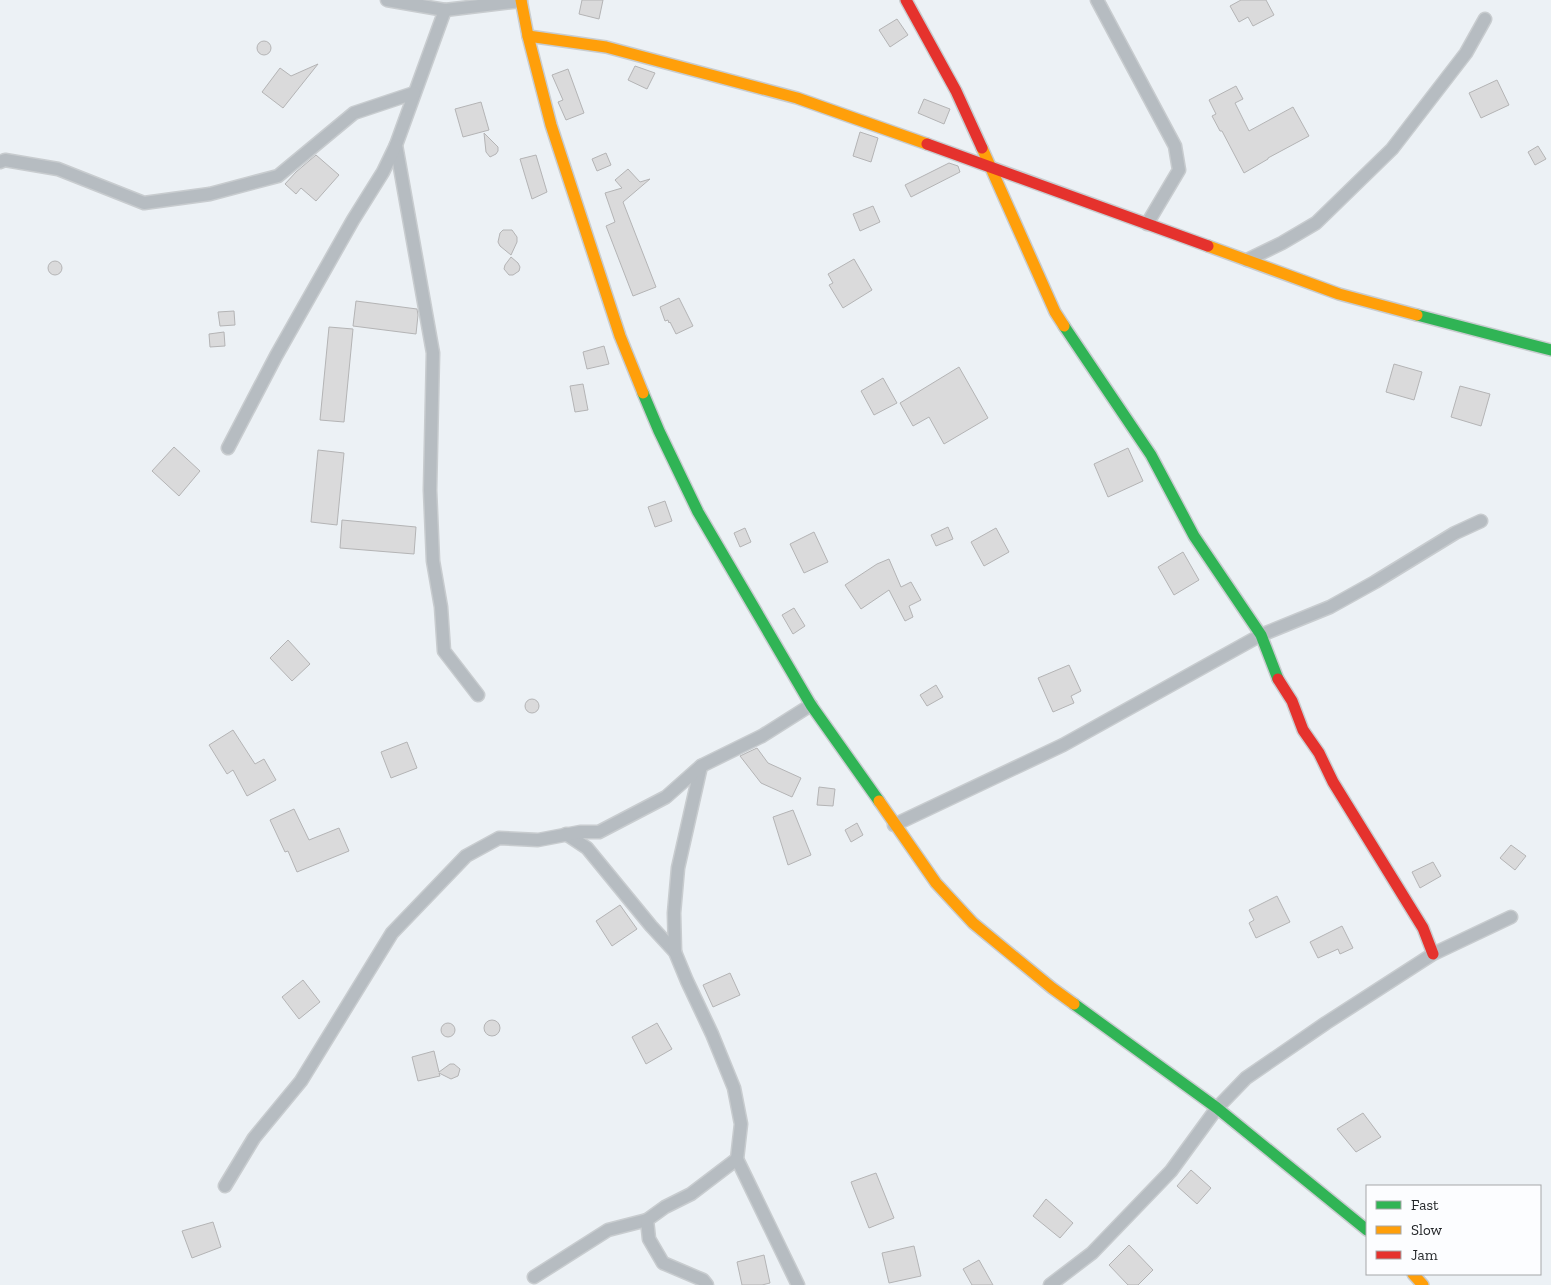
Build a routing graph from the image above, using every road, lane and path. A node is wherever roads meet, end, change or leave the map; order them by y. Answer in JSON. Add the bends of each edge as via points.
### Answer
{"nodes":[{"id":1,"x":387,"y":0,"type":"edge"},
{"id":2,"x":521,"y":0,"type":"edge"},
{"id":3,"x":906,"y":0,"type":"edge"},
{"id":4,"x":1097,"y":0,"type":"edge"},
{"id":5,"x":444,"y":10,"type":"junction"},
{"id":6,"x":1485,"y":19,"type":"dead end"},
{"id":7,"x":528,"y":36,"type":"junction"},
{"id":8,"x":414,"y":93,"type":"junction"},
{"id":9,"x":396,"y":145,"type":"junction"},
{"id":10,"x":0,"y":162,"type":"edge"},
{"id":11,"x":990,"y":167,"type":"junction"},
{"id":12,"x":1148,"y":224,"type":"junction"},
{"id":13,"x":1247,"y":260,"type":"junction"},
{"id":14,"x":1551,"y":350,"type":"edge"},
{"id":15,"x":228,"y":448,"type":"dead end"},
{"id":16,"x":1481,"y":521,"type":"dead end"},
{"id":17,"x":1261,"y":634,"type":"junction"},
{"id":18,"x":478,"y":695,"type":"dead end"},
{"id":19,"x":811,"y":705,"type":"junction"},
{"id":20,"x":701,"y":766,"type":"junction"},
{"id":21,"x":894,"y":825,"type":"junction"},
{"id":22,"x":566,"y":834,"type":"junction"},
{"id":23,"x":1511,"y":917,"type":"dead end"},
{"id":24,"x":675,"y":952,"type":"junction"},
{"id":25,"x":1433,"y":954,"type":"junction"},
{"id":26,"x":1218,"y":1108,"type":"junction"},
{"id":27,"x":737,"y":1159,"type":"junction"},
{"id":28,"x":225,"y":1186,"type":"dead end"},
{"id":29,"x":647,"y":1220,"type":"junction"},
{"id":30,"x":1366,"y":1229,"type":"edge"},
{"id":31,"x":1414,"y":1275,"type":"edge"},
{"id":32,"x":534,"y":1277,"type":"dead end"},
{"id":33,"x":707,"y":1285,"type":"edge"},
{"id":34,"x":798,"y":1285,"type":"edge"},
{"id":35,"x":1050,"y":1285,"type":"edge"},
{"id":36,"x":1423,"y":1285,"type":"edge"}],
"edges":[{"from":1,"to":5,"type":"street"},
{"from":2,"to":5,"type":"street"},
{"from":2,"to":7,"type":"street"},
{"from":3,"to":11,"type":"street","via":[[956,91]]},
{"from":4,"to":12,"type":"street","via":[[1175,146],[1179,170]]},
{"from":5,"to":8,"type":"street"},
{"from":6,"to":13,"type":"street","via":[[1466,53],[1392,149],[1316,224]]},
{"from":7,"to":11,"type":"street","via":[[606,47],[797,98]]},
{"from":7,"to":19,"type":"street","via":[[551,125],[620,336],[659,431],[698,512]]},
{"from":8,"to":9,"type":"street"},
{"from":8,"to":10,"type":"street","via":[[354,113],[278,176],[210,194],[144,203],[58,169],[6,160]]},
{"from":9,"to":15,"type":"street","via":[[276,356]]},
{"from":9,"to":18,"type":"street","via":[[434,353],[433,561],[444,651]]},
{"from":11,"to":12,"type":"street"},
{"from":11,"to":17,"type":"street","via":[[1055,312],[1151,455],[1194,536]]},
{"from":12,"to":13,"type":"street"},
{"from":13,"to":14,"type":"street","via":[[1339,294]]},
{"from":16,"to":17,"type":"street","via":[[1330,607]]},
{"from":17,"to":21,"type":"street","via":[[1064,745]]},
{"from":17,"to":25,"type":"street","via":[[1303,730],[1422,928]]},
{"from":19,"to":20,"type":"street","via":[[762,736]]},
{"from":19,"to":21,"type":"street"},
{"from":20,"to":22,"type":"street","via":[[666,797],[599,832]]},
{"from":20,"to":24,"type":"street","via":[[678,868]]},
{"from":21,"to":26,"type":"street","via":[[936,883],[973,923],[1052,988]]},
{"from":22,"to":24,"type":"street","via":[[587,848]]},
{"from":22,"to":28,"type":"street","via":[[538,840],[499,838],[466,856],[428,894],[392,933],[300,1081],[254,1138]]},
{"from":23,"to":25,"type":"street"},
{"from":24,"to":27,"type":"street","via":[[734,1088],[740,1124]]},
{"from":25,"to":26,"type":"street","via":[[1246,1078]]},
{"from":26,"to":30,"type":"street"},
{"from":26,"to":35,"type":"street","via":[[1171,1171],[1092,1253]]},
{"from":27,"to":29,"type":"street","via":[[691,1194]]},
{"from":27,"to":34,"type":"street"},
{"from":29,"to":32,"type":"street","via":[[608,1230]]},
{"from":29,"to":33,"type":"street","via":[[649,1239],[663,1263],[703,1280]]},
{"from":31,"to":36,"type":"street"}]}
